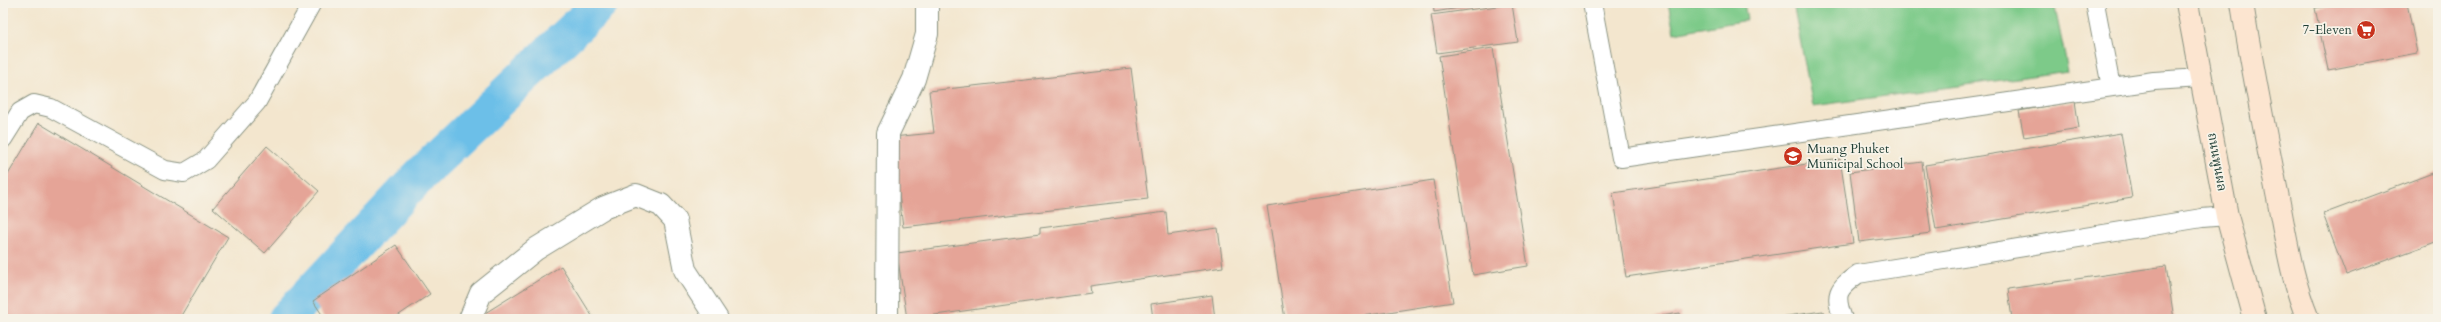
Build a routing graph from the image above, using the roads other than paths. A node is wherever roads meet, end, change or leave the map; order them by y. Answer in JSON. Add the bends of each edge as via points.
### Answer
{"nodes":[{"id":1,"x":312,"y":3,"type":"edge"},
{"id":2,"x":927,"y":3,"type":"edge"},
{"id":3,"x":1592,"y":3,"type":"edge"},
{"id":4,"x":2095,"y":3,"type":"edge"},
{"id":5,"x":2187,"y":3,"type":"edge"},
{"id":6,"x":2244,"y":3,"type":"edge"},
{"id":7,"x":2201,"y":78,"type":"junction"},
{"id":8,"x":2111,"y":87,"type":"junction"},
{"id":9,"x":3,"y":139,"type":"edge"},
{"id":10,"x":2227,"y":216,"type":"junction"},
{"id":11,"x":470,"y":319,"type":"edge"},
{"id":12,"x":717,"y":319,"type":"edge"},
{"id":13,"x":887,"y":319,"type":"edge"},
{"id":14,"x":1843,"y":319,"type":"edge"},
{"id":15,"x":2255,"y":319,"type":"edge"},
{"id":16,"x":2308,"y":319,"type":"edge"}],
"edges":[{"from":1,"to":9,"type":"lane","via":[[257,102],[206,160],[184,173],[165,170],[51,108],[34,104],[20,112]]},
{"from":2,"to":13,"type":"street","via":[[927,34],[914,79],[888,133]]},
{"from":3,"to":8,"type":"lane","via":[[1621,158]]},
{"from":4,"to":8,"type":"lane"},
{"from":5,"to":7,"type":"main road","name":"ถนนพูนผล"},
{"from":6,"to":16,"type":"main road","via":[[2258,97],[2292,267],[2299,298]]},
{"from":7,"to":8,"type":"lane","via":[[2170,78]]},
{"from":7,"to":10,"type":"main road","name":"ถนนพูนผล"},
{"from":10,"to":14,"type":"lane","via":[[1858,274],[1841,286],[1837,302]]},
{"from":10,"to":15,"type":"main road","name":"ถนนพูนผล"},
{"from":11,"to":12,"type":"street","via":[[481,293],[536,249],[603,208],[636,194],[661,205],[675,220],[685,270]]}]}
